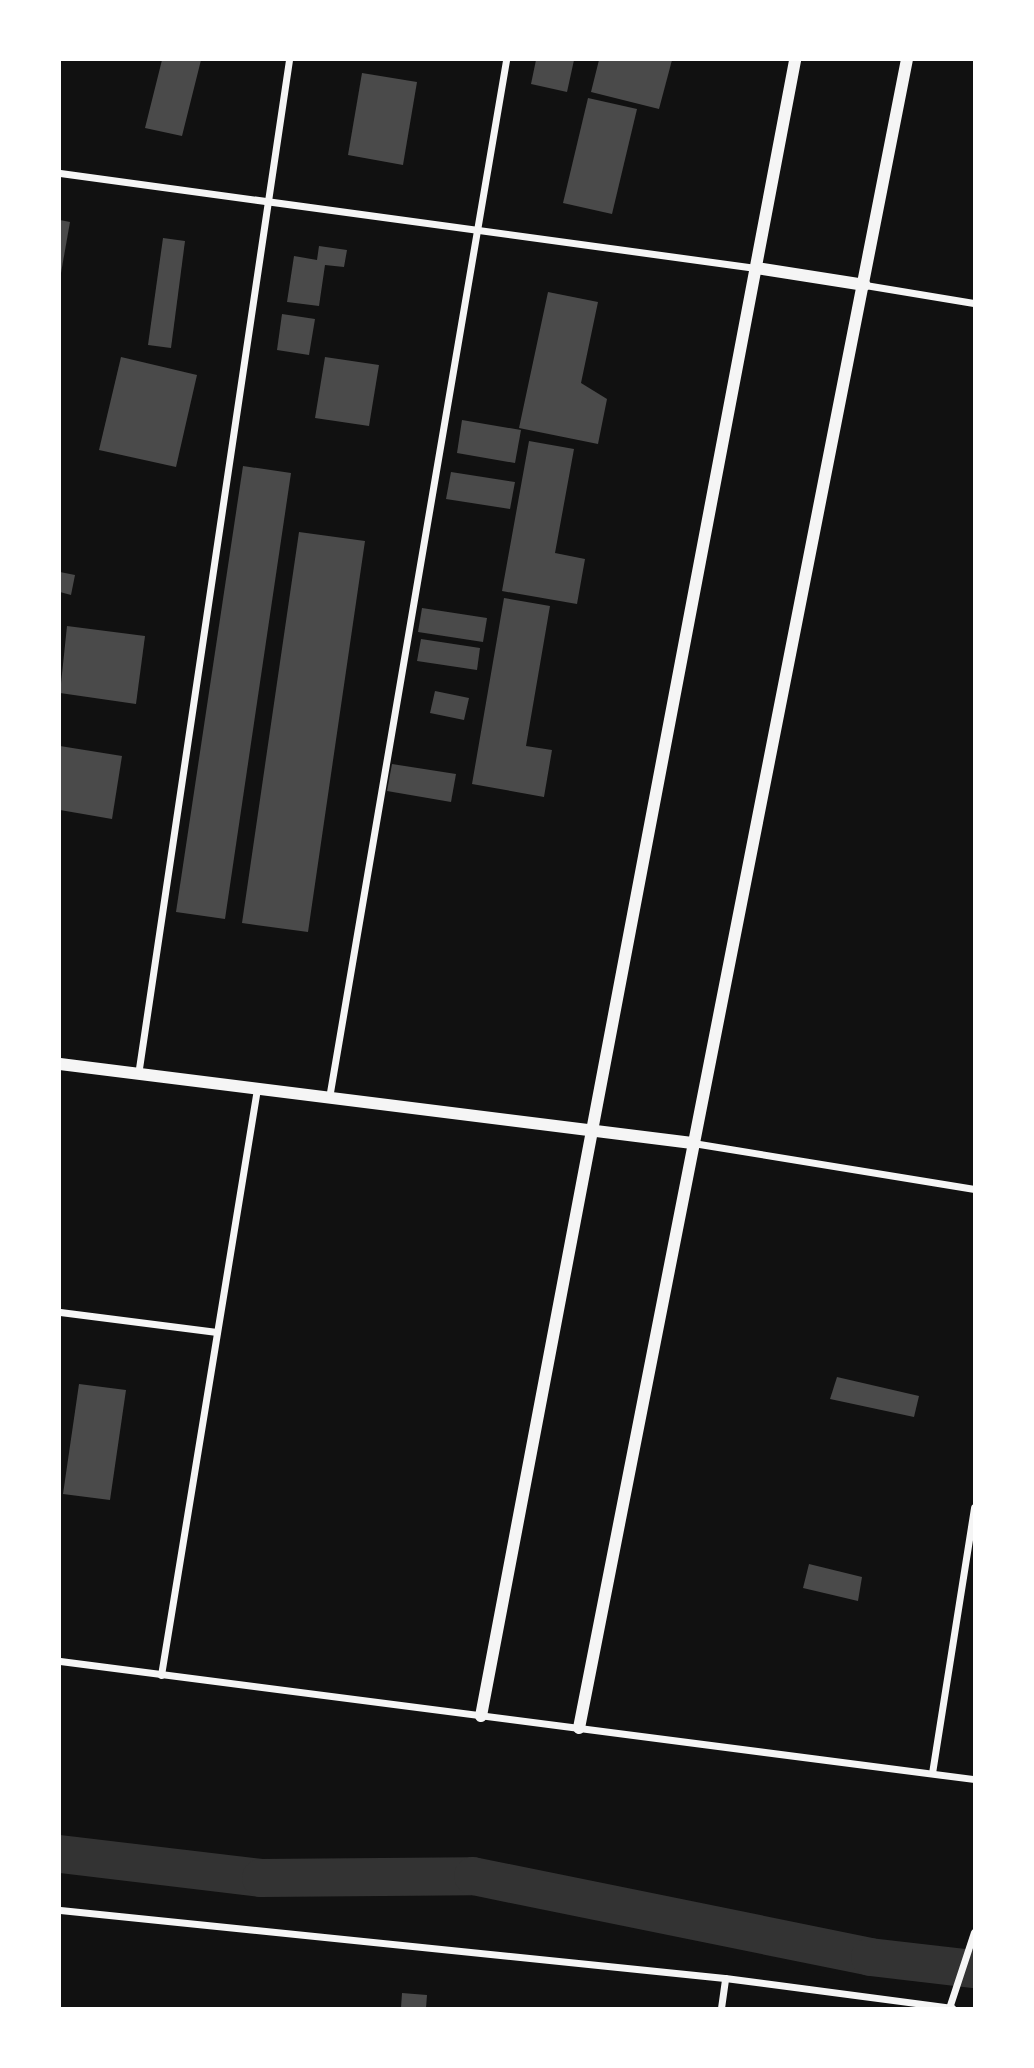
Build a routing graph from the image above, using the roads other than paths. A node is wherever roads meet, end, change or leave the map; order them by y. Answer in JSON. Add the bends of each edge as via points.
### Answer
{"nodes":[{"id":1,"x":289,"y":60,"type":"edge"},
{"id":2,"x":506,"y":60,"type":"edge"},
{"id":3,"x":795,"y":60,"type":"edge"},
{"id":4,"x":907,"y":60,"type":"edge"},
{"id":5,"x":60,"y":173,"type":"edge"},
{"id":6,"x":265,"y":201,"type":"junction"},
{"id":7,"x":474,"y":230,"type":"junction"},
{"id":8,"x":755,"y":268,"type":"junction"},
{"id":9,"x":865,"y":285,"type":"junction"},
{"id":10,"x":975,"y":303,"type":"edge"},
{"id":11,"x":60,"y":1065,"type":"edge"},
{"id":12,"x":138,"y":1075,"type":"junction"},
{"id":13,"x":257,"y":1089,"type":"junction"},
{"id":14,"x":328,"y":1098,"type":"junction"},
{"id":15,"x":592,"y":1132,"type":"junction"},
{"id":16,"x":692,"y":1143,"type":"junction"},
{"id":17,"x":975,"y":1189,"type":"edge"},
{"id":18,"x":60,"y":1312,"type":"edge"},
{"id":19,"x":217,"y":1332,"type":"junction"},
{"id":20,"x":975,"y":1507,"type":"edge"},
{"id":21,"x":60,"y":1661,"type":"edge"},
{"id":22,"x":162,"y":1675,"type":"junction"},
{"id":23,"x":481,"y":1716,"type":"junction"},
{"id":24,"x":579,"y":1728,"type":"junction"},
{"id":25,"x":932,"y":1773,"type":"junction"},
{"id":26,"x":975,"y":1779,"type":"edge"},
{"id":27,"x":60,"y":1910,"type":"edge"},
{"id":28,"x":975,"y":1932,"type":"edge"},
{"id":29,"x":726,"y":1978,"type":"junction"},
{"id":30,"x":722,"y":2008,"type":"edge"},
{"id":31,"x":950,"y":2008,"type":"edge"}],
"edges":[{"from":1,"to":6,"type":"street"},
{"from":2,"to":7,"type":"street"},
{"from":3,"to":8,"type":"street"},
{"from":4,"to":9,"type":"street"},
{"from":5,"to":6,"type":"street"},
{"from":6,"to":7,"type":"street"},
{"from":6,"to":12,"type":"street"},
{"from":7,"to":8,"type":"street"},
{"from":7,"to":14,"type":"street"},
{"from":8,"to":9,"type":"street"},
{"from":8,"to":15,"type":"street"},
{"from":9,"to":10,"type":"street"},
{"from":9,"to":16,"type":"street"},
{"from":11,"to":12,"type":"street"},
{"from":12,"to":13,"type":"street"},
{"from":13,"to":14,"type":"street"},
{"from":13,"to":19,"type":"street"},
{"from":14,"to":15,"type":"street"},
{"from":15,"to":16,"type":"street"},
{"from":15,"to":23,"type":"street"},
{"from":16,"to":17,"type":"street"},
{"from":16,"to":24,"type":"street"},
{"from":18,"to":19,"type":"street"},
{"from":19,"to":22,"type":"street"},
{"from":20,"to":25,"type":"street"},
{"from":21,"to":22,"type":"street"},
{"from":22,"to":23,"type":"street"},
{"from":23,"to":24,"type":"street"},
{"from":24,"to":25,"type":"street"},
{"from":25,"to":26,"type":"street"},
{"from":27,"to":29,"type":"street"},
{"from":28,"to":31,"type":"street"},
{"from":29,"to":30,"type":"street"},
{"from":29,"to":31,"type":"street"}]}
